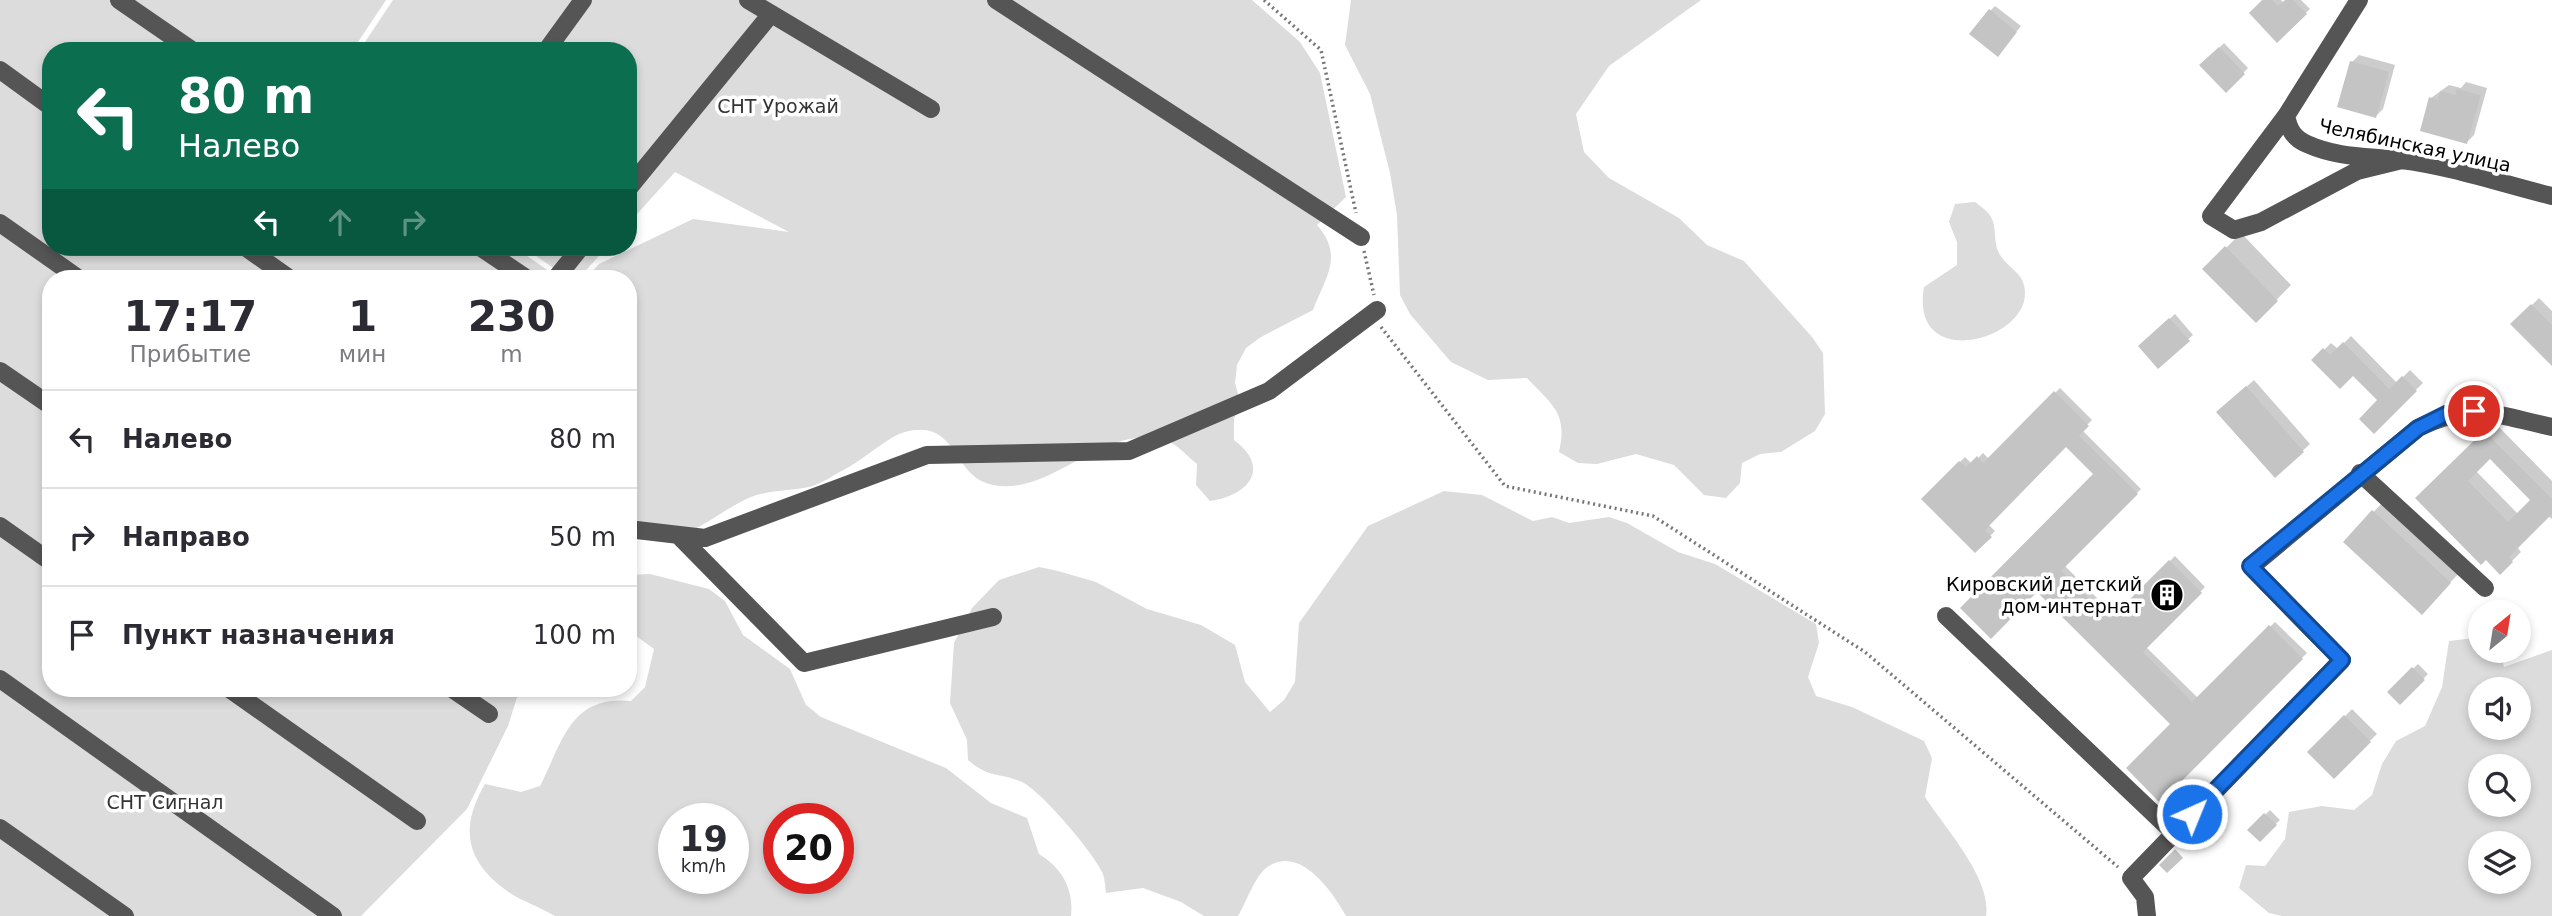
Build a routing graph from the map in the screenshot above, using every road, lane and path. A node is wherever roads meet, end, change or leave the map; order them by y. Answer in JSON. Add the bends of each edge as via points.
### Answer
{"nodes":[{"id":1,"x":119,"y":0,"type":"edge"},
{"id":2,"x":583,"y":0,"type":"edge"},
{"id":3,"x":748,"y":0,"type":"edge"},
{"id":4,"x":996,"y":0,"type":"edge"},
{"id":5,"x":1264,"y":0,"type":"edge"},
{"id":6,"x":2359,"y":0,"type":"edge"},
{"id":7,"x":771,"y":14,"type":"junction"},
{"id":8,"x":180,"y":42,"type":"edge"},
{"id":9,"x":553,"y":42,"type":"edge"},
{"id":10,"x":0,"y":70,"type":"edge"},
{"id":11,"x":42,"y":100,"type":"edge"},
{"id":12,"x":931,"y":109,"type":"dead end"},
{"id":13,"x":2286,"y":116,"type":"junction"},
{"id":14,"x":2402,"y":160,"type":"junction"},
{"id":15,"x":637,"y":178,"type":"edge"},
{"id":16,"x":2552,"y":196,"type":"edge"},
{"id":17,"x":0,"y":223,"type":"edge"},
{"id":18,"x":1361,"y":237,"type":"junction"},
{"id":19,"x":42,"y":253,"type":"edge"},
{"id":20,"x":47,"y":256,"type":"edge"},
{"id":21,"x":258,"y":256,"type":"edge"},
{"id":22,"x":493,"y":256,"type":"edge"},
{"id":23,"x":574,"y":256,"type":"edge"},
{"id":24,"x":67,"y":270,"type":"edge"},
{"id":25,"x":278,"y":270,"type":"edge"},
{"id":26,"x":514,"y":270,"type":"edge"},
{"id":27,"x":563,"y":270,"type":"edge"},
{"id":28,"x":1377,"y":310,"type":"junction"},
{"id":29,"x":0,"y":371,"type":"edge"},
{"id":30,"x":42,"y":401,"type":"edge"},
{"id":31,"x":2552,"y":427,"type":"edge"},
{"id":32,"x":2360,"y":473,"type":"junction"},
{"id":33,"x":0,"y":526,"type":"edge"},
{"id":34,"x":637,"y":530,"type":"edge"},
{"id":35,"x":678,"y":535,"type":"junction"},
{"id":36,"x":42,"y":556,"type":"edge"},
{"id":37,"x":2485,"y":587,"type":"dead end"},
{"id":38,"x":1946,"y":616,"type":"dead end"},
{"id":39,"x":993,"y":617,"type":"dead end"},
{"id":40,"x":0,"y":679,"type":"edge"},
{"id":41,"x":241,"y":697,"type":"edge"},
{"id":42,"x":464,"y":697,"type":"edge"},
{"id":43,"x":489,"y":714,"type":"dead end"},
{"id":44,"x":417,"y":821,"type":"dead end"},
{"id":45,"x":0,"y":828,"type":"edge"},
{"id":46,"x":2174,"y":833,"type":"junction"},
{"id":47,"x":2131,"y":878,"type":"junction"},
{"id":48,"x":125,"y":916,"type":"edge"},
{"id":49,"x":333,"y":916,"type":"edge"},
{"id":50,"x":2147,"y":916,"type":"edge"}],
"edges":[{"from":1,"to":8,"type":"street"},
{"from":2,"to":9,"type":"street"},
{"from":3,"to":7,"type":"street"},
{"from":4,"to":18,"type":"street"},
{"from":5,"to":18,"type":"path","via":[[1321,50]]},
{"from":6,"to":13,"type":"street"},
{"from":7,"to":12,"type":"street"},
{"from":7,"to":15,"type":"street"},
{"from":10,"to":11,"type":"street"},
{"from":13,"to":14,"type":"street","name":"Челябинская улица","via":[[2290,131],[2304,143],[2358,159]]},
{"from":13,"to":14,"type":"street","via":[[2211,216],[2234,230],[2261,222],[2357,171]]},
{"from":14,"to":16,"type":"street","name":"Челябинская улица"},
{"from":17,"to":19,"type":"street"},
{"from":18,"to":28,"type":"path"},
{"from":20,"to":24,"type":"street"},
{"from":21,"to":25,"type":"street"},
{"from":22,"to":26,"type":"street"},
{"from":23,"to":27,"type":"street"},
{"from":28,"to":35,"type":"street","via":[[1269,391],[1129,451],[927,455],[705,538]]},
{"from":28,"to":47,"type":"path","via":[[1381,329],[1505,486],[1653,516],[1865,652]]},
{"from":29,"to":30,"type":"street"},
{"from":31,"to":32,"type":"street","via":[[2474,411],[2446,414],[2418,428]]},
{"from":32,"to":37,"type":"street"},
{"from":32,"to":46,"type":"street","via":[[2250,566],[2342,660]]},
{"from":33,"to":36,"type":"street"},
{"from":34,"to":35,"type":"street"},
{"from":35,"to":39,"type":"street","via":[[804,663]]},
{"from":38,"to":46,"type":"street"},
{"from":40,"to":49,"type":"street"},
{"from":41,"to":44,"type":"street"},
{"from":42,"to":43,"type":"street"},
{"from":45,"to":48,"type":"street"},
{"from":46,"to":47,"type":"street"},
{"from":47,"to":50,"type":"street","via":[[2145,897]]}]}
